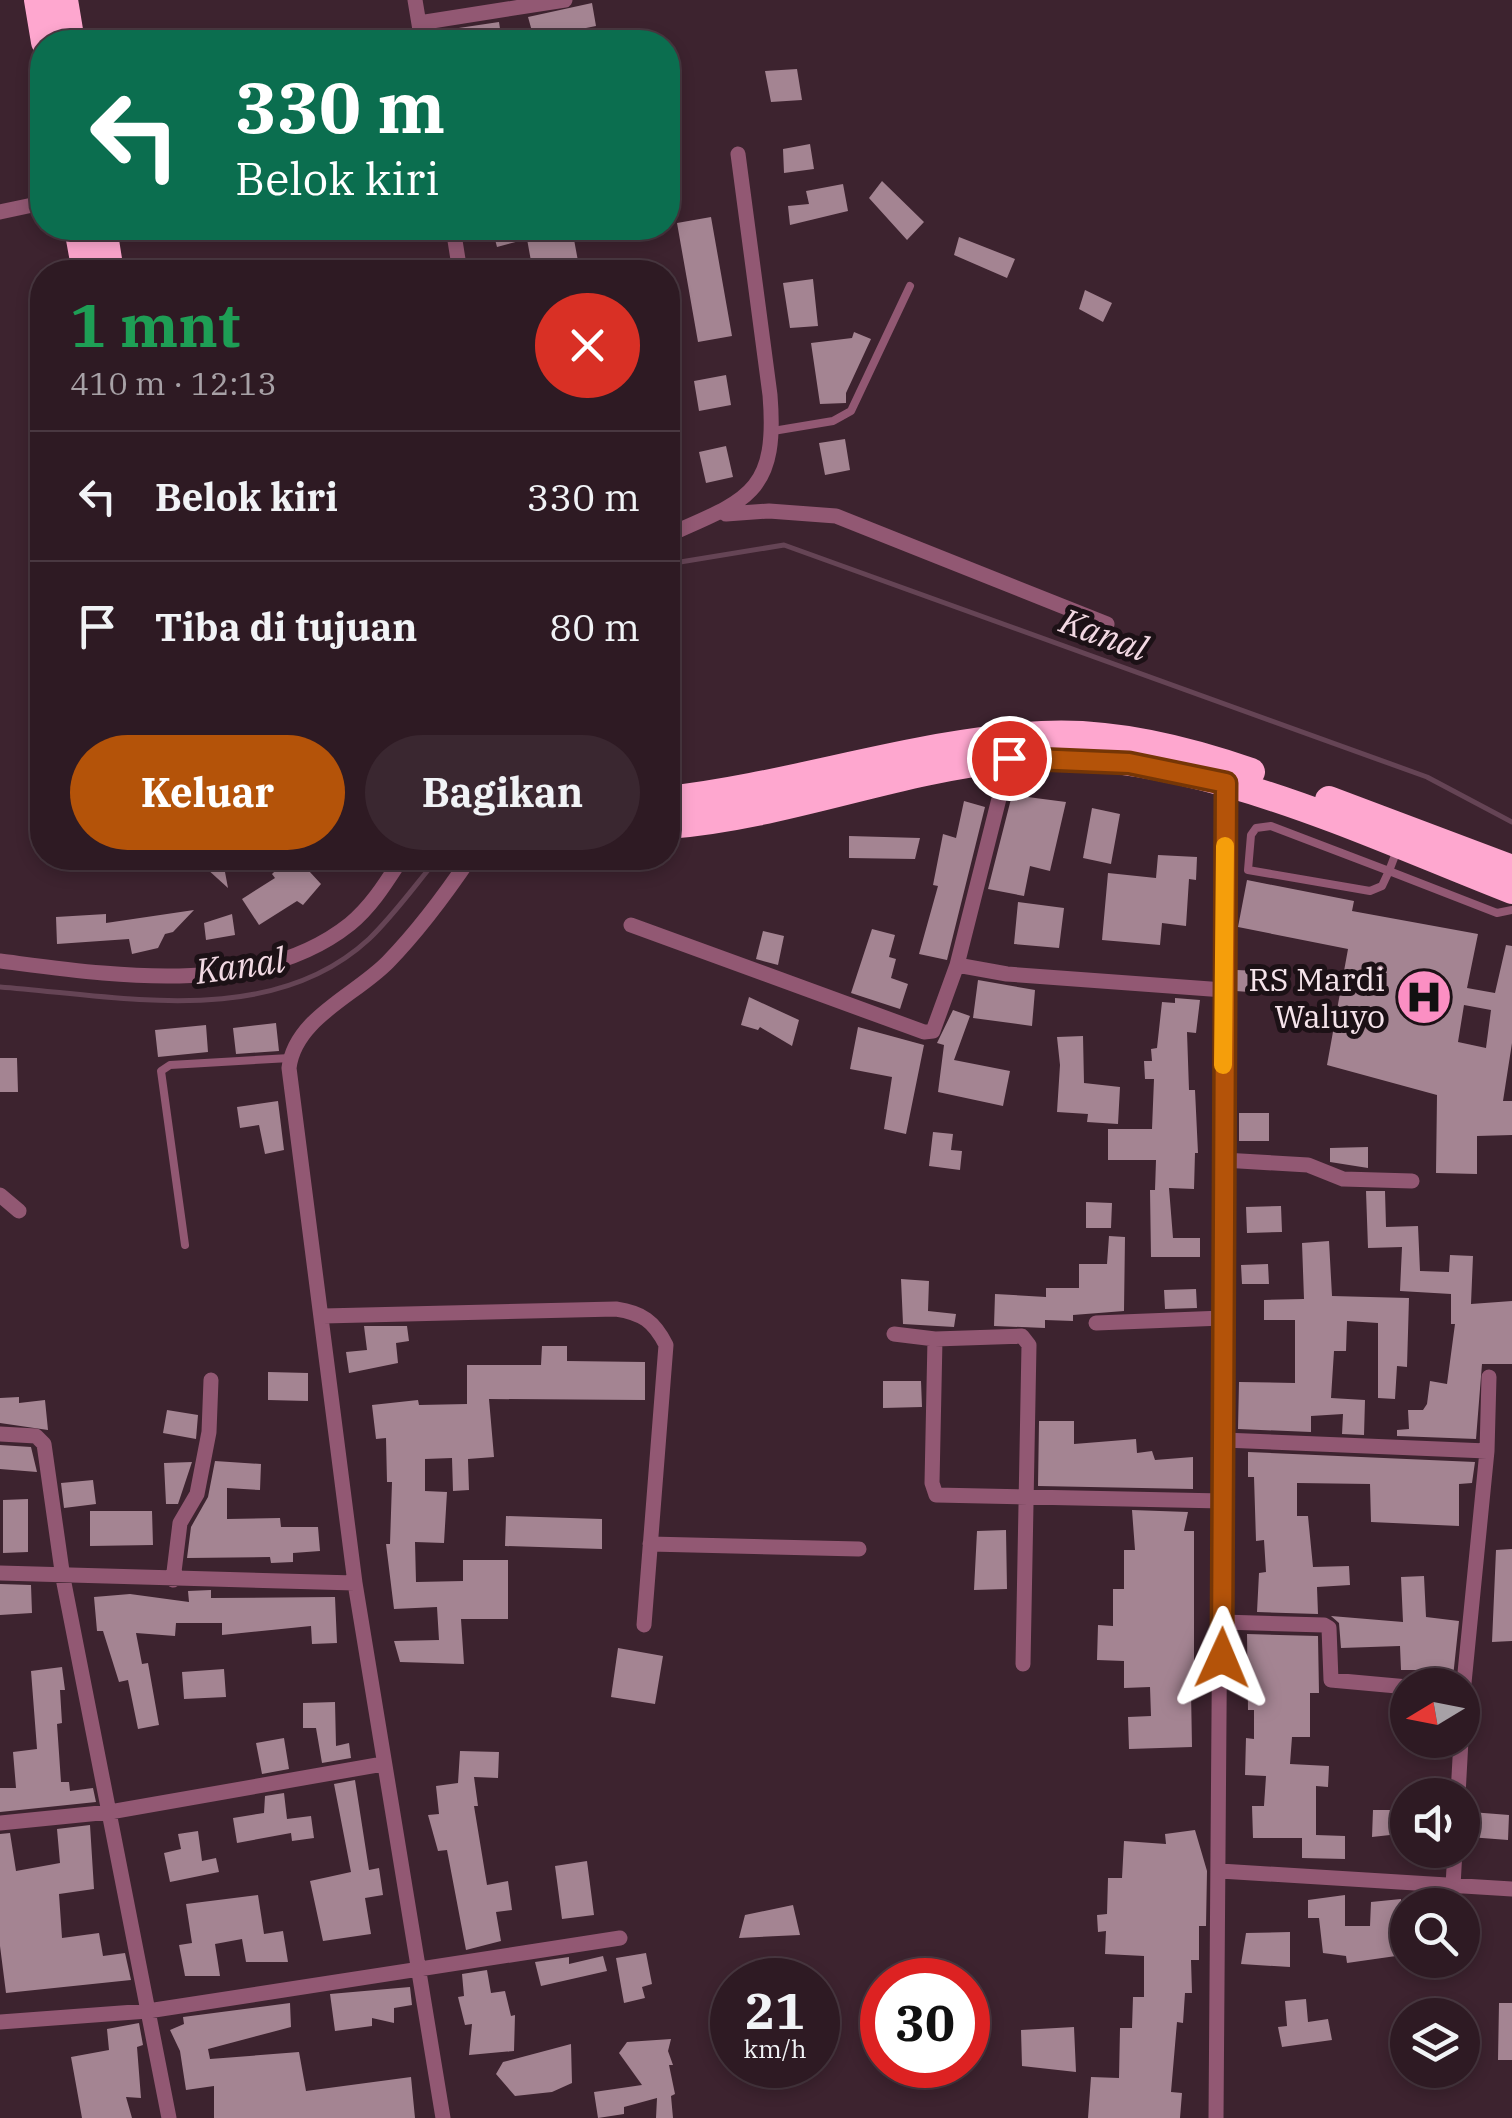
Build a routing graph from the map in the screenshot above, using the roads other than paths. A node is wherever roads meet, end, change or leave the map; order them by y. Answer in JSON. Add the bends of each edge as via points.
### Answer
{"nodes":[{"id":1,"x":38,"y":0,"type":"edge"},
{"id":2,"x":415,"y":0,"type":"edge"},
{"id":3,"x":565,"y":0,"type":"edge"},
{"id":4,"x":418,"y":22,"type":"junction"},
{"id":5,"x":58,"y":29,"type":"edge"},
{"id":6,"x":420,"y":30,"type":"edge"},
{"id":7,"x":738,"y":154,"type":"dead end"},
{"id":8,"x":30,"y":206,"type":"edge"},
{"id":9,"x":0,"y":212,"type":"edge"},
{"id":10,"x":910,"y":286,"type":"dead end"},
{"id":11,"x":773,"y":431,"type":"junction"},
{"id":12,"x":722,"y":514,"type":"junction"},
{"id":13,"x":680,"y":530,"type":"edge"},
{"id":14,"x":1107,"y":624,"type":"dead end"},
{"id":15,"x":1072,"y":747,"type":"junction"},
{"id":16,"x":1009,"y":758,"type":"junction"},
{"id":17,"x":1226,"y":783,"type":"junction"},
{"id":18,"x":680,"y":798,"type":"edge"},
{"id":19,"x":680,"y":824,"type":"edge"},
{"id":20,"x":1394,"y":858,"type":"junction"},
{"id":21,"x":1225,"y":867,"type":"junction"},
{"id":22,"x":1512,"y":868,"type":"edge"},
{"id":23,"x":394,"y":870,"type":"edge"},
{"id":24,"x":461,"y":870,"type":"edge"},
{"id":25,"x":1248,"y":870,"type":"junction"},
{"id":26,"x":1512,"y":890,"type":"edge"},
{"id":27,"x":1512,"y":910,"type":"edge"},
{"id":28,"x":630,"y":925,"type":"dead end"},
{"id":29,"x":0,"y":960,"type":"edge"},
{"id":30,"x":958,"y":965,"type":"junction"},
{"id":31,"x":1224,"y":990,"type":"junction"},
{"id":32,"x":290,"y":1058,"type":"junction"},
{"id":33,"x":1223,"y":1160,"type":"junction"},
{"id":34,"x":1412,"y":1181,"type":"dead end"},
{"id":35,"x":0,"y":1195,"type":"edge"},
{"id":36,"x":19,"y":1211,"type":"dead end"},
{"id":37,"x":185,"y":1245,"type":"dead end"},
{"id":38,"x":323,"y":1316,"type":"junction"},
{"id":39,"x":1224,"y":1318,"type":"junction"},
{"id":40,"x":1096,"y":1323,"type":"dead end"},
{"id":41,"x":894,"y":1334,"type":"dead end"},
{"id":42,"x":935,"y":1339,"type":"junction"},
{"id":43,"x":1489,"y":1377,"type":"dead end"},
{"id":44,"x":211,"y":1380,"type":"dead end"},
{"id":45,"x":0,"y":1434,"type":"edge"},
{"id":46,"x":1224,"y":1440,"type":"junction"},
{"id":47,"x":1487,"y":1451,"type":"junction"},
{"id":48,"x":1024,"y":1497,"type":"junction"},
{"id":49,"x":1223,"y":1501,"type":"junction"},
{"id":50,"x":650,"y":1544,"type":"junction"},
{"id":51,"x":859,"y":1549,"type":"dead end"},
{"id":52,"x":0,"y":1573,"type":"edge"},
{"id":53,"x":63,"y":1578,"type":"junction"},
{"id":54,"x":173,"y":1580,"type":"junction"},
{"id":55,"x":355,"y":1583,"type":"junction"},
{"id":56,"x":1222,"y":1622,"type":"junction"},
{"id":57,"x":644,"y":1625,"type":"dead end"},
{"id":58,"x":1023,"y":1664,"type":"dead end"},
{"id":59,"x":1465,"y":1668,"type":"edge"},
{"id":60,"x":1390,"y":1685,"type":"edge"},
{"id":61,"x":383,"y":1764,"type":"junction"},
{"id":62,"x":110,"y":1812,"type":"junction"},
{"id":63,"x":0,"y":1822,"type":"edge"},
{"id":64,"x":1453,"y":1868,"type":"edge"},
{"id":65,"x":1220,"y":1871,"type":"junction"},
{"id":66,"x":1452,"y":1886,"type":"junction"},
{"id":67,"x":1512,"y":1889,"type":"edge"},
{"id":68,"x":620,"y":1938,"type":"dead end"},
{"id":69,"x":418,"y":1972,"type":"junction"},
{"id":70,"x":148,"y":2011,"type":"junction"},
{"id":71,"x":0,"y":2022,"type":"edge"},
{"id":72,"x":169,"y":2118,"type":"edge"},
{"id":73,"x":442,"y":2118,"type":"edge"},
{"id":74,"x":1216,"y":2118,"type":"edge"}],
"edges":[{"from":1,"to":5,"type":"highway"},
{"from":2,"to":4,"type":"street"},
{"from":3,"to":4,"type":"street"},
{"from":4,"to":6,"type":"street"},
{"from":7,"to":11,"type":"street"},
{"from":8,"to":9,"type":"street"},
{"from":10,"to":11,"type":"lane","via":[[851,411],[833,421]]},
{"from":11,"to":12,"type":"street","via":[[758,481]]},
{"from":12,"to":13,"type":"street"},
{"from":12,"to":14,"type":"street","via":[[836,516]]},
{"from":15,"to":16,"type":"highway"},
{"from":15,"to":17,"type":"highway"},
{"from":15,"to":18,"type":"highway","via":[[992,740]]},
{"from":15,"to":22,"type":"highway","via":[[1126,740],[1225,763]]},
{"from":16,"to":19,"type":"highway","via":[[756,814]]},
{"from":16,"to":30,"type":"street"},
{"from":17,"to":20,"type":"highway"},
{"from":17,"to":21,"type":"street"},
{"from":20,"to":25,"type":"lane","via":[[1382,886],[1370,891]]},
{"from":20,"to":25,"type":"lane","via":[[1263,825],[1251,835]]},
{"from":20,"to":26,"type":"highway"},
{"from":20,"to":27,"type":"lane","via":[[1496,913]]},
{"from":21,"to":25,"type":"lane"},
{"from":21,"to":31,"type":"street"},
{"from":23,"to":29,"type":"street","via":[[352,922],[310,950],[253,968],[122,974]]},
{"from":24,"to":32,"type":"street","via":[[419,928],[308,1028]]},
{"from":28,"to":30,"type":"street","via":[[929,1033]]},
{"from":30,"to":31,"type":"street"},
{"from":31,"to":33,"type":"street"},
{"from":32,"to":37,"type":"lane","via":[[170,1064],[162,1071]]},
{"from":32,"to":38,"type":"street"},
{"from":33,"to":34,"type":"street","via":[[1308,1164],[1342,1179]]},
{"from":33,"to":39,"type":"street"},
{"from":35,"to":36,"type":"street"},
{"from":38,"to":50,"type":"street","via":[[616,1309],[646,1317],[666,1345]]},
{"from":38,"to":55,"type":"street"},
{"from":39,"to":40,"type":"street"},
{"from":39,"to":46,"type":"street"},
{"from":41,"to":42,"type":"street"},
{"from":42,"to":48,"type":"street","via":[[933,1492]]},
{"from":42,"to":48,"type":"street","via":[[1027,1340]]},
{"from":43,"to":47,"type":"street"},
{"from":44,"to":54,"type":"street","via":[[209,1432],[197,1494],[180,1523]]},
{"from":45,"to":53,"type":"street","via":[[36,1436],[44,1444]]},
{"from":46,"to":47,"type":"street"},
{"from":46,"to":49,"type":"street"},
{"from":47,"to":59,"type":"street"},
{"from":48,"to":49,"type":"street"},
{"from":48,"to":58,"type":"street"},
{"from":49,"to":56,"type":"street"},
{"from":50,"to":51,"type":"street"},
{"from":50,"to":57,"type":"street"},
{"from":52,"to":53,"type":"street"},
{"from":53,"to":54,"type":"street"},
{"from":53,"to":62,"type":"street"},
{"from":54,"to":55,"type":"street"},
{"from":55,"to":61,"type":"street"},
{"from":56,"to":60,"type":"street","via":[[1324,1625],[1331,1680]]},
{"from":56,"to":65,"type":"street"},
{"from":61,"to":62,"type":"street"},
{"from":61,"to":69,"type":"street"},
{"from":62,"to":63,"type":"street"},
{"from":62,"to":70,"type":"street"},
{"from":64,"to":66,"type":"street"},
{"from":65,"to":66,"type":"street"},
{"from":65,"to":74,"type":"street"},
{"from":66,"to":67,"type":"street"},
{"from":68,"to":69,"type":"street"},
{"from":69,"to":70,"type":"street"},
{"from":69,"to":73,"type":"street"},
{"from":70,"to":71,"type":"street"},
{"from":70,"to":72,"type":"street"}]}
